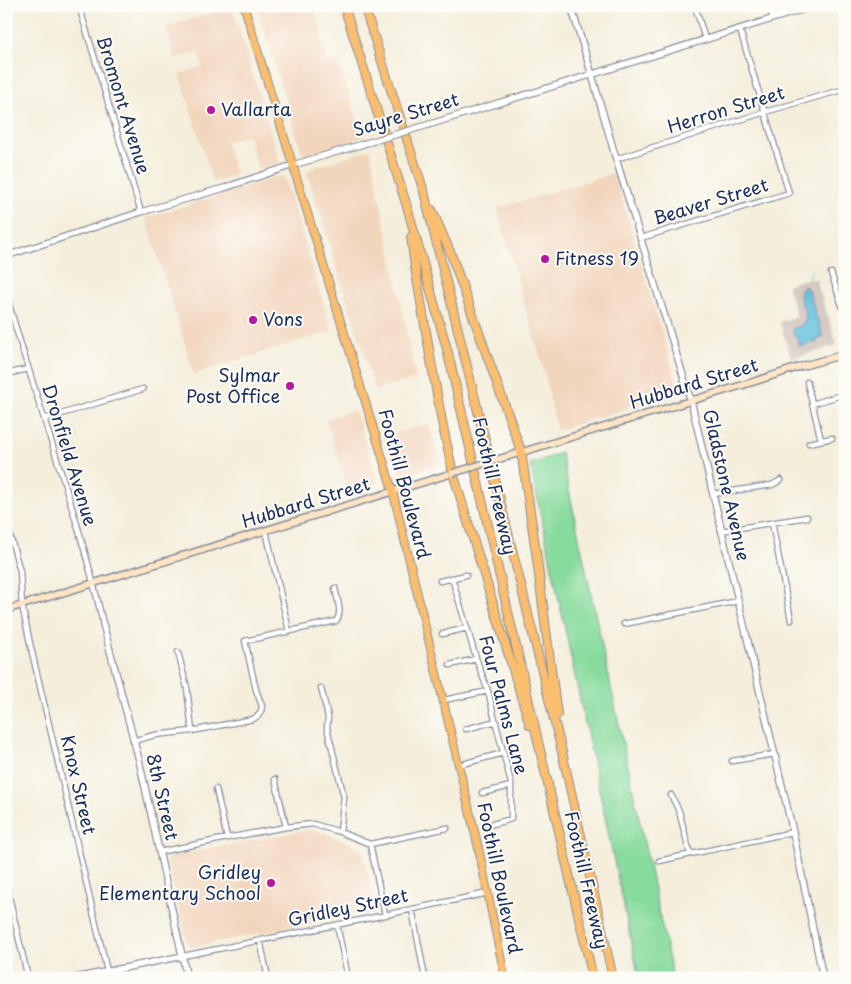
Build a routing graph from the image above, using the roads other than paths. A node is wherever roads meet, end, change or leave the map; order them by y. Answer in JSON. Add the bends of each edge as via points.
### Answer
{"nodes":[{"id":1,"x":80,"y":6,"type":"edge"},
{"id":2,"x":244,"y":6,"type":"edge"},
{"id":3,"x":344,"y":6,"type":"edge"},
{"id":4,"x":364,"y":6,"type":"edge"},
{"id":5,"x":571,"y":6,"type":"edge"},
{"id":6,"x":695,"y":6,"type":"edge"},
{"id":7,"x":769,"y":6,"type":"edge"},
{"id":8,"x":814,"y":6,"type":"edge"},
{"id":9,"x":772,"y":19,"type":"junction"},
{"id":10,"x":740,"y":30,"type":"junction"},
{"id":11,"x":705,"y":39,"type":"junction"},
{"id":12,"x":592,"y":75,"type":"junction"},
{"id":13,"x":845,"y":89,"type":"edge"},
{"id":14,"x":765,"y":112,"type":"junction"},
{"id":15,"x":616,"y":159,"type":"junction"},
{"id":16,"x":293,"y":164,"type":"junction"},
{"id":17,"x":424,"y":192,"type":"junction"},
{"id":18,"x":408,"y":210,"type":"junction"},
{"id":19,"x":141,"y":212,"type":"junction"},
{"id":20,"x":641,"y":238,"type":"junction"},
{"id":21,"x":6,"y":256,"type":"edge"},
{"id":22,"x":831,"y":273,"type":"dead end"},
{"id":23,"x":6,"y":294,"type":"edge"},
{"id":24,"x":845,"y":314,"type":"edge"},
{"id":25,"x":845,"y":354,"type":"edge"},
{"id":26,"x":28,"y":369,"type":"junction"},
{"id":27,"x":840,"y":371,"type":"dead end"},
{"id":28,"x":6,"y":374,"type":"edge"},
{"id":29,"x":807,"y":382,"type":"dead end"},
{"id":30,"x":143,"y":389,"type":"dead end"},
{"id":31,"x":845,"y":392,"type":"edge"},
{"id":32,"x":690,"y":401,"type":"junction"},
{"id":33,"x":812,"y":404,"type":"junction"},
{"id":34,"x":45,"y":419,"type":"junction"},
{"id":35,"x":832,"y":438,"type":"dead end"},
{"id":36,"x":821,"y":440,"type":"junction"},
{"id":37,"x":809,"y":443,"type":"dead end"},
{"id":38,"x":521,"y":451,"type":"junction"},
{"id":39,"x":453,"y":473,"type":"junction"},
{"id":40,"x":782,"y":480,"type":"dead end"},
{"id":41,"x":845,"y":491,"type":"edge"},
{"id":42,"x":393,"y":492,"type":"junction"},
{"id":43,"x":712,"y":494,"type":"junction"},
{"id":44,"x":845,"y":497,"type":"edge"},
{"id":45,"x":807,"y":517,"type":"dead end"},
{"id":46,"x":6,"y":521,"type":"edge"},
{"id":47,"x":772,"y":523,"type":"junction"},
{"id":48,"x":8,"y":531,"type":"edge"},
{"id":49,"x":266,"y":531,"type":"junction"},
{"id":50,"x":721,"y":531,"type":"junction"},
{"id":51,"x":466,"y":575,"type":"dead end"},
{"id":52,"x":452,"y":578,"type":"junction"},
{"id":53,"x":440,"y":581,"type":"dead end"},
{"id":54,"x":94,"y":583,"type":"junction"},
{"id":55,"x":335,"y":588,"type":"dead end"},
{"id":56,"x":738,"y":601,"type":"junction"},
{"id":57,"x":22,"y":605,"type":"junction"},
{"id":58,"x":6,"y":610,"type":"edge"},
{"id":59,"x":791,"y":620,"type":"dead end"},
{"id":60,"x":103,"y":624,"type":"joint"},
{"id":61,"x":624,"y":624,"type":"dead end"},
{"id":62,"x":467,"y":628,"type":"junction"},
{"id":63,"x":289,"y":631,"type":"junction"},
{"id":64,"x":442,"y":634,"type":"dead end"},
{"id":65,"x":178,"y":652,"type":"dead end"},
{"id":66,"x":476,"y":659,"type":"junction"},
{"id":67,"x":450,"y":665,"type":"dead end"},
{"id":68,"x":321,"y":688,"type":"dead end"},
{"id":69,"x":488,"y":691,"type":"junction"},
{"id":70,"x":444,"y":700,"type":"junction"},
{"id":71,"x":496,"y":721,"type":"junction"},
{"id":72,"x":466,"y":729,"type":"dead end"},
{"id":73,"x":192,"y":731,"type":"junction"},
{"id":74,"x":133,"y":741,"type":"junction"},
{"id":75,"x":562,"y":752,"type":"junction"},
{"id":76,"x":503,"y":753,"type":"junction"},
{"id":77,"x":775,"y":754,"type":"junction"},
{"id":78,"x":732,"y":762,"type":"dead end"},
{"id":79,"x":458,"y":765,"type":"junction"},
{"id":80,"x":275,"y":779,"type":"dead end"},
{"id":81,"x":511,"y":786,"type":"junction"},
{"id":82,"x":216,"y":789,"type":"dead end"},
{"id":83,"x":550,"y":791,"type":"junction"},
{"id":84,"x":482,"y":793,"type":"dead end"},
{"id":85,"x":671,"y":795,"type":"dead end"},
{"id":86,"x":489,"y":825,"type":"dead end"},
{"id":87,"x":286,"y":827,"type":"junction"},
{"id":88,"x":446,"y":828,"type":"dead end"},
{"id":89,"x":340,"y":832,"type":"junction"},
{"id":90,"x":793,"y":832,"type":"junction"},
{"id":91,"x":227,"y":838,"type":"junction"},
{"id":92,"x":370,"y":844,"type":"junction"},
{"id":93,"x":159,"y":852,"type":"junction"},
{"id":94,"x":690,"y":854,"type":"junction"},
{"id":95,"x":658,"y":861,"type":"dead end"},
{"id":96,"x":6,"y":884,"type":"edge"},
{"id":97,"x":488,"y":893,"type":"junction"},
{"id":98,"x":412,"y":909,"type":"junction"},
{"id":99,"x":385,"y":915,"type":"junction"},
{"id":100,"x":337,"y":925,"type":"junction"},
{"id":101,"x":260,"y":940,"type":"junction"},
{"id":102,"x":183,"y":956,"type":"junction"},
{"id":103,"x":108,"y":971,"type":"junction"},
{"id":104,"x":92,"y":976,"type":"edge"},
{"id":105,"x":28,"y":978,"type":"edge"},
{"id":106,"x":75,"y":978,"type":"edge"},
{"id":107,"x":187,"y":978,"type":"edge"},
{"id":108,"x":268,"y":978,"type":"edge"},
{"id":109,"x":348,"y":978,"type":"edge"},
{"id":110,"x":425,"y":978,"type":"edge"},
{"id":111,"x":505,"y":978,"type":"edge"},
{"id":112,"x":593,"y":978,"type":"edge"},
{"id":113,"x":614,"y":978,"type":"edge"},
{"id":114,"x":823,"y":978,"type":"edge"}],
"edges":[{"from":1,"to":19,"type":"street","name":"Bromont Avenue"},
{"from":2,"to":16,"type":"main road","name":"Foothill Boulevard"},
{"from":3,"to":18,"type":"highway","name":"Foothill Freeway"},
{"from":4,"to":17,"type":"highway","name":"Foothill Freeway"},
{"from":5,"to":12,"type":"street","name":"Gladstone Avenue"},
{"from":6,"to":11,"type":"street"},
{"from":7,"to":9,"type":"street"},
{"from":8,"to":9,"type":"street","name":"Sayre Street"},
{"from":9,"to":10,"type":"street","name":"Sayre Street"},
{"from":10,"to":11,"type":"street","name":"Sayre Street"},
{"from":10,"to":14,"type":"street"},
{"from":11,"to":12,"type":"street","name":"Sayre Street"},
{"from":12,"to":15,"type":"street","name":"Gladstone Avenue"},
{"from":12,"to":16,"type":"street","name":"Sayre Street","bridge":true},
{"from":13,"to":14,"type":"street","name":"Herron Street"},
{"from":14,"to":15,"type":"street","name":"Herron Street"},
{"from":14,"to":20,"type":"street","name":"Beaver Street","via":[[789,193]]},
{"from":15,"to":20,"type":"street","name":"Gladstone Avenue"},
{"from":16,"to":19,"type":"street","name":"Sayre Street"},
{"from":16,"to":42,"type":"main road","name":"Foothill Boulevard"},
{"from":17,"to":38,"type":"highway","via":[[451,254]]},
{"from":17,"to":75,"type":"highway","name":"Foothill Freeway"},
{"from":18,"to":39,"type":"highway","via":[[415,268]]},
{"from":18,"to":83,"type":"highway","name":"Foothill Freeway","via":[[447,349]]},
{"from":19,"to":21,"type":"street","name":"Sayre Street"},
{"from":20,"to":32,"type":"street","name":"Gladstone Avenue"},
{"from":22,"to":24,"type":"street"},
{"from":23,"to":26,"type":"street","name":"Dronfield Avenue"},
{"from":25,"to":32,"type":"main road","name":"Hubbard Street"},
{"from":26,"to":28,"type":"street"},
{"from":26,"to":34,"type":"street","name":"Dronfield Avenue"},
{"from":27,"to":31,"type":"street"},
{"from":29,"to":33,"type":"street"},
{"from":30,"to":34,"type":"street"},
{"from":31,"to":33,"type":"street"},
{"from":32,"to":38,"type":"main road","name":"Hubbard Street"},
{"from":32,"to":43,"type":"street","name":"Gladstone Avenue"},
{"from":33,"to":36,"type":"street"},
{"from":34,"to":54,"type":"street","name":"Dronfield Avenue"},
{"from":35,"to":36,"type":"street"},
{"from":36,"to":37,"type":"street"},
{"from":38,"to":39,"type":"main road","name":"Hubbard Street","bridge":true},
{"from":38,"to":75,"type":"highway"},
{"from":39,"to":42,"type":"main road","name":"Hubbard Street"},
{"from":39,"to":83,"type":"highway"},
{"from":40,"to":43,"type":"street","via":[[772,485]]},
{"from":41,"to":44,"type":"street"},
{"from":42,"to":49,"type":"main road","name":"Hubbard Street"},
{"from":42,"to":70,"type":"main road","name":"Foothill Boulevard"},
{"from":43,"to":50,"type":"street","name":"Gladstone Avenue"},
{"from":45,"to":47,"type":"street"},
{"from":46,"to":48,"type":"street","name":"Knox Street"},
{"from":47,"to":50,"type":"street"},
{"from":47,"to":59,"type":"street"},
{"from":48,"to":57,"type":"street","name":"Knox Street","via":[[20,571]]},
{"from":49,"to":54,"type":"main road","name":"Hubbard Street"},
{"from":49,"to":63,"type":"street"},
{"from":50,"to":56,"type":"street","name":"Gladstone Avenue"},
{"from":51,"to":52,"type":"street"},
{"from":52,"to":53,"type":"street"},
{"from":52,"to":62,"type":"street","name":"Four Palms Lane"},
{"from":54,"to":57,"type":"main road","name":"Hubbard Street"},
{"from":54,"to":60,"type":"street","name":"Dronfield Avenue"},
{"from":55,"to":63,"type":"street","via":[[340,613],[336,622]]},
{"from":56,"to":61,"type":"street"},
{"from":56,"to":77,"type":"street","name":"Gladstone Avenue"},
{"from":57,"to":58,"type":"main road","name":"Hubbard Street"},
{"from":57,"to":103,"type":"street","name":"Knox Street"},
{"from":60,"to":74,"type":"street","name":"8th Street"},
{"from":62,"to":64,"type":"street"},
{"from":62,"to":66,"type":"street","name":"Four Palms Lane"},
{"from":63,"to":73,"type":"street","via":[[245,641],[262,712],[253,718]]},
{"from":65,"to":73,"type":"street","via":[[187,688]]},
{"from":66,"to":67,"type":"street"},
{"from":66,"to":69,"type":"street","name":"Four Palms Lane"},
{"from":68,"to":89,"type":"street","via":[[344,797]]},
{"from":69,"to":70,"type":"street"},
{"from":69,"to":71,"type":"street","name":"Four Palms Lane"},
{"from":70,"to":79,"type":"main road","name":"Foothill Boulevard"},
{"from":71,"to":72,"type":"street"},
{"from":71,"to":76,"type":"street","name":"Four Palms Lane"},
{"from":73,"to":74,"type":"street"},
{"from":74,"to":93,"type":"street","name":"8th Street"},
{"from":75,"to":113,"type":"highway","name":"Foothill Freeway"},
{"from":76,"to":79,"type":"street"},
{"from":76,"to":81,"type":"street","name":"Four Palms Lane"},
{"from":77,"to":78,"type":"street"},
{"from":77,"to":90,"type":"street","name":"Gladstone Avenue"},
{"from":79,"to":97,"type":"main road","name":"Foothill Boulevard"},
{"from":80,"to":87,"type":"street"},
{"from":81,"to":84,"type":"street"},
{"from":81,"to":86,"type":"street","name":"Four Palms Lane","via":[[511,819]]},
{"from":82,"to":91,"type":"street"},
{"from":83,"to":112,"type":"highway","name":"Foothill Freeway"},
{"from":85,"to":94,"type":"street","via":[[679,811]]},
{"from":87,"to":89,"type":"street","via":[[313,824]]},
{"from":87,"to":91,"type":"street"},
{"from":88,"to":92,"type":"street"},
{"from":89,"to":92,"type":"street"},
{"from":90,"to":94,"type":"street"},
{"from":90,"to":114,"type":"street","name":"Gladstone Avenue"},
{"from":91,"to":93,"type":"street"},
{"from":92,"to":99,"type":"street"},
{"from":93,"to":102,"type":"street","name":"8th Street"},
{"from":94,"to":95,"type":"street"},
{"from":96,"to":105,"type":"street"},
{"from":97,"to":98,"type":"street","name":"Gridley Street"},
{"from":97,"to":111,"type":"main road","name":"Foothill Boulevard"},
{"from":98,"to":99,"type":"street","name":"Gridley Street"},
{"from":98,"to":110,"type":"street"},
{"from":99,"to":100,"type":"street","name":"Gridley Street"},
{"from":100,"to":101,"type":"street","name":"Gridley Street"},
{"from":100,"to":109,"type":"street"},
{"from":101,"to":102,"type":"street","name":"Gridley Street"},
{"from":101,"to":108,"type":"street"},
{"from":102,"to":103,"type":"street"},
{"from":102,"to":107,"type":"street","name":"8th Street"},
{"from":103,"to":104,"type":"street"},
{"from":104,"to":106,"type":"street"}]}
